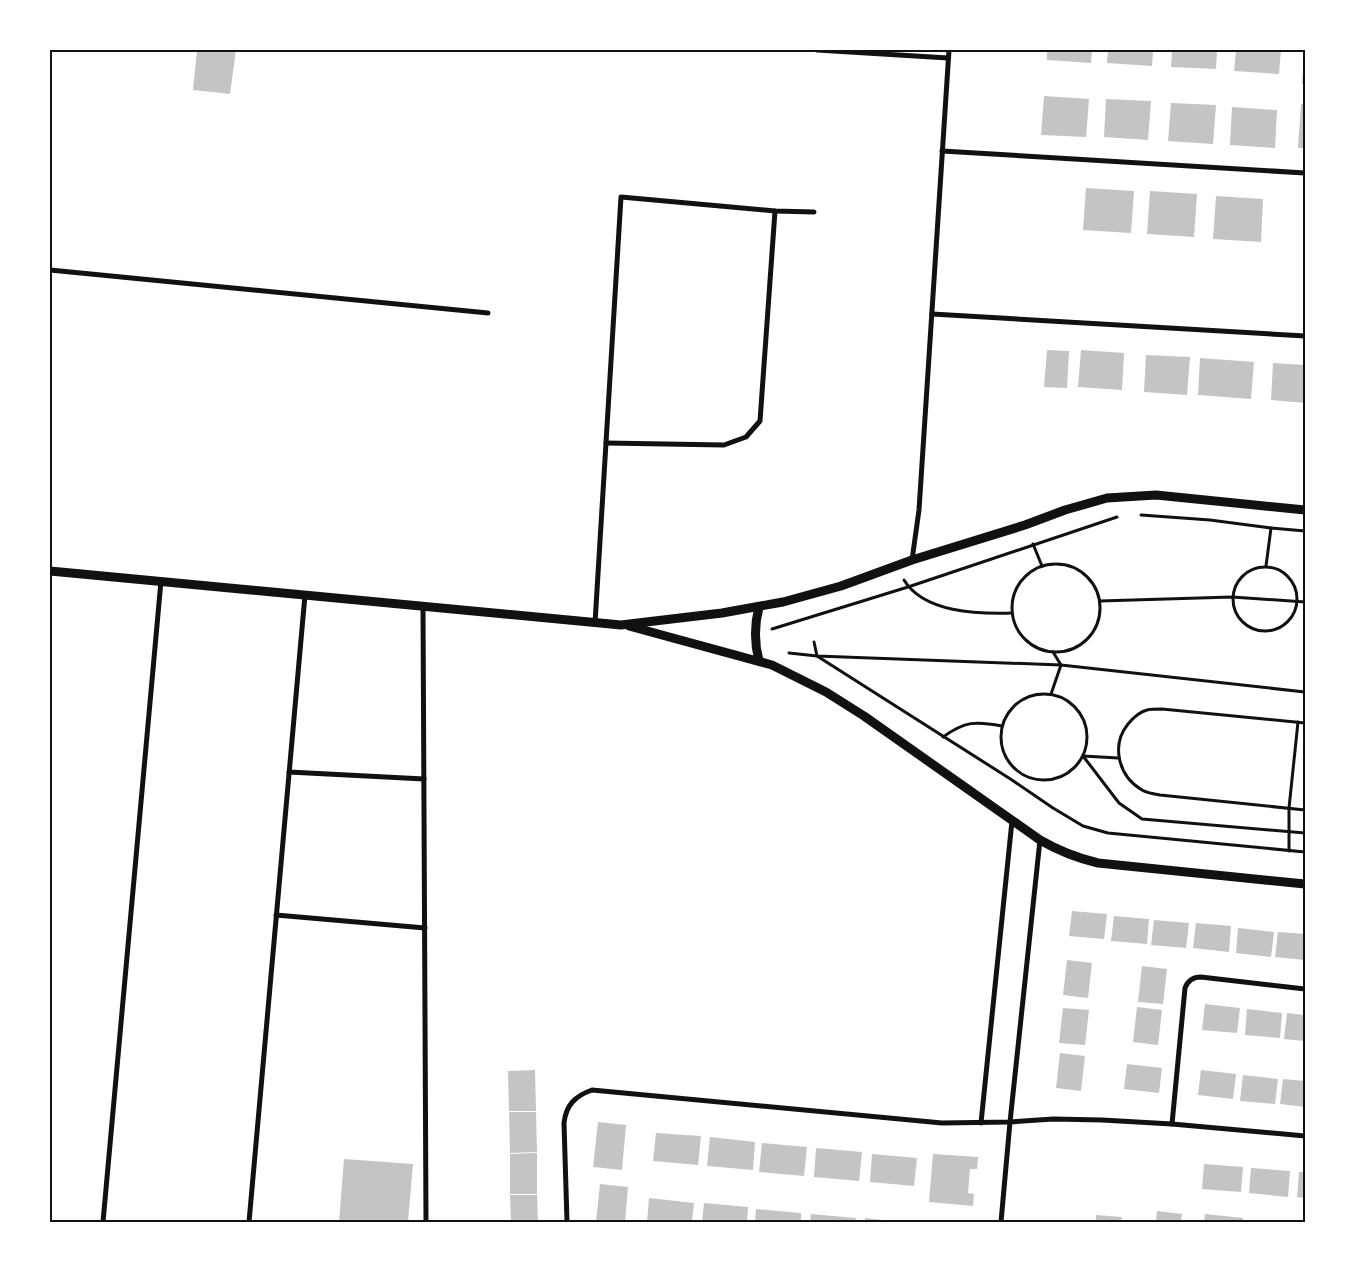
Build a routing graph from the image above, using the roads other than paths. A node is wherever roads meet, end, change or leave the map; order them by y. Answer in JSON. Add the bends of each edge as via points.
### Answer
{"nodes":[{"id":1,"x":817,"y":50,"type":"edge"},
{"id":2,"x":949,"y":50,"type":"edge"},
{"id":3,"x":948,"y":58,"type":"junction"},
{"id":4,"x":942,"y":151,"type":"junction"},
{"id":5,"x":1305,"y":173,"type":"edge"},
{"id":6,"x":775,"y":211,"type":"junction"},
{"id":7,"x":814,"y":212,"type":"dead end"},
{"id":8,"x":50,"y":270,"type":"edge"},
{"id":9,"x":488,"y":313,"type":"dead end"},
{"id":10,"x":932,"y":314,"type":"junction"},
{"id":11,"x":1305,"y":336,"type":"edge"},
{"id":12,"x":606,"y":443,"type":"junction"},
{"id":13,"x":1305,"y":510,"type":"edge"},
{"id":14,"x":912,"y":560,"type":"junction"},
{"id":15,"x":50,"y":570,"type":"edge"},
{"id":16,"x":161,"y":581,"type":"junction"},
{"id":17,"x":305,"y":595,"type":"junction"},
{"id":18,"x":423,"y":606,"type":"junction"},
{"id":19,"x":759,"y":607,"type":"junction"},
{"id":20,"x":595,"y":623,"type":"junction"},
{"id":21,"x":621,"y":625,"type":"junction"},
{"id":22,"x":759,"y":661,"type":"junction"},
{"id":23,"x":289,"y":772,"type":"junction"},
{"id":24,"x":424,"y":779,"type":"junction"},
{"id":25,"x":1012,"y":821,"type":"junction"},
{"id":26,"x":1040,"y":840,"type":"junction"},
{"id":27,"x":1305,"y":884,"type":"edge"},
{"id":28,"x":276,"y":915,"type":"junction"},
{"id":29,"x":425,"y":928,"type":"junction"},
{"id":30,"x":1305,"y":989,"type":"edge"},
{"id":31,"x":1010,"y":1122,"type":"junction"},
{"id":32,"x":981,"y":1123,"type":"junction"},
{"id":33,"x":1172,"y":1124,"type":"junction"},
{"id":34,"x":1305,"y":1136,"type":"edge"},
{"id":35,"x":103,"y":1222,"type":"edge"},
{"id":36,"x":249,"y":1222,"type":"edge"},
{"id":37,"x":426,"y":1222,"type":"edge"},
{"id":38,"x":567,"y":1222,"type":"edge"},
{"id":39,"x":1001,"y":1222,"type":"edge"}],
"edges":[{"from":1,"to":3,"type":"street"},
{"from":2,"to":3,"type":"street"},
{"from":3,"to":4,"type":"street"},
{"from":4,"to":5,"type":"street"},
{"from":4,"to":10,"type":"street"},
{"from":6,"to":7,"type":"street"},
{"from":6,"to":12,"type":"street","via":[[760,421],[746,437],[724,444]]},
{"from":6,"to":12,"type":"street","via":[[621,197]]},
{"from":8,"to":9,"type":"street"},
{"from":10,"to":11,"type":"street"},
{"from":10,"to":14,"type":"street","via":[[918,524]]},
{"from":12,"to":20,"type":"street"},
{"from":13,"to":14,"type":"street","via":[[1156,495],[1122,496],[1092,501]]},
{"from":14,"to":19,"type":"street","via":[[806,596]]},
{"from":15,"to":16,"type":"street"},
{"from":16,"to":17,"type":"street"},
{"from":16,"to":35,"type":"street"},
{"from":17,"to":18,"type":"street"},
{"from":17,"to":23,"type":"street"},
{"from":18,"to":20,"type":"street"},
{"from":18,"to":24,"type":"street"},
{"from":19,"to":21,"type":"street"},
{"from":19,"to":22,"type":"street","via":[[755,622]]},
{"from":20,"to":21,"type":"street"},
{"from":21,"to":22,"type":"street"},
{"from":22,"to":25,"type":"street","via":[[826,692],[864,716]]},
{"from":23,"to":24,"type":"street"},
{"from":23,"to":28,"type":"street"},
{"from":24,"to":29,"type":"street"},
{"from":25,"to":26,"type":"street"},
{"from":25,"to":32,"type":"street"},
{"from":26,"to":27,"type":"street","via":[[1078,858],[1098,863]]},
{"from":26,"to":31,"type":"street"},
{"from":28,"to":29,"type":"street"},
{"from":28,"to":36,"type":"street"},
{"from":29,"to":37,"type":"street"},
{"from":30,"to":33,"type":"street","via":[[1201,977],[1190,981],[1186,988]]},
{"from":31,"to":32,"type":"street"},
{"from":31,"to":33,"type":"street","via":[[1053,1119]]},
{"from":31,"to":39,"type":"street"},
{"from":32,"to":38,"type":"street","via":[[925,1121],[592,1090],[574,1099],[565,1114]]},
{"from":33,"to":34,"type":"street"}]}
